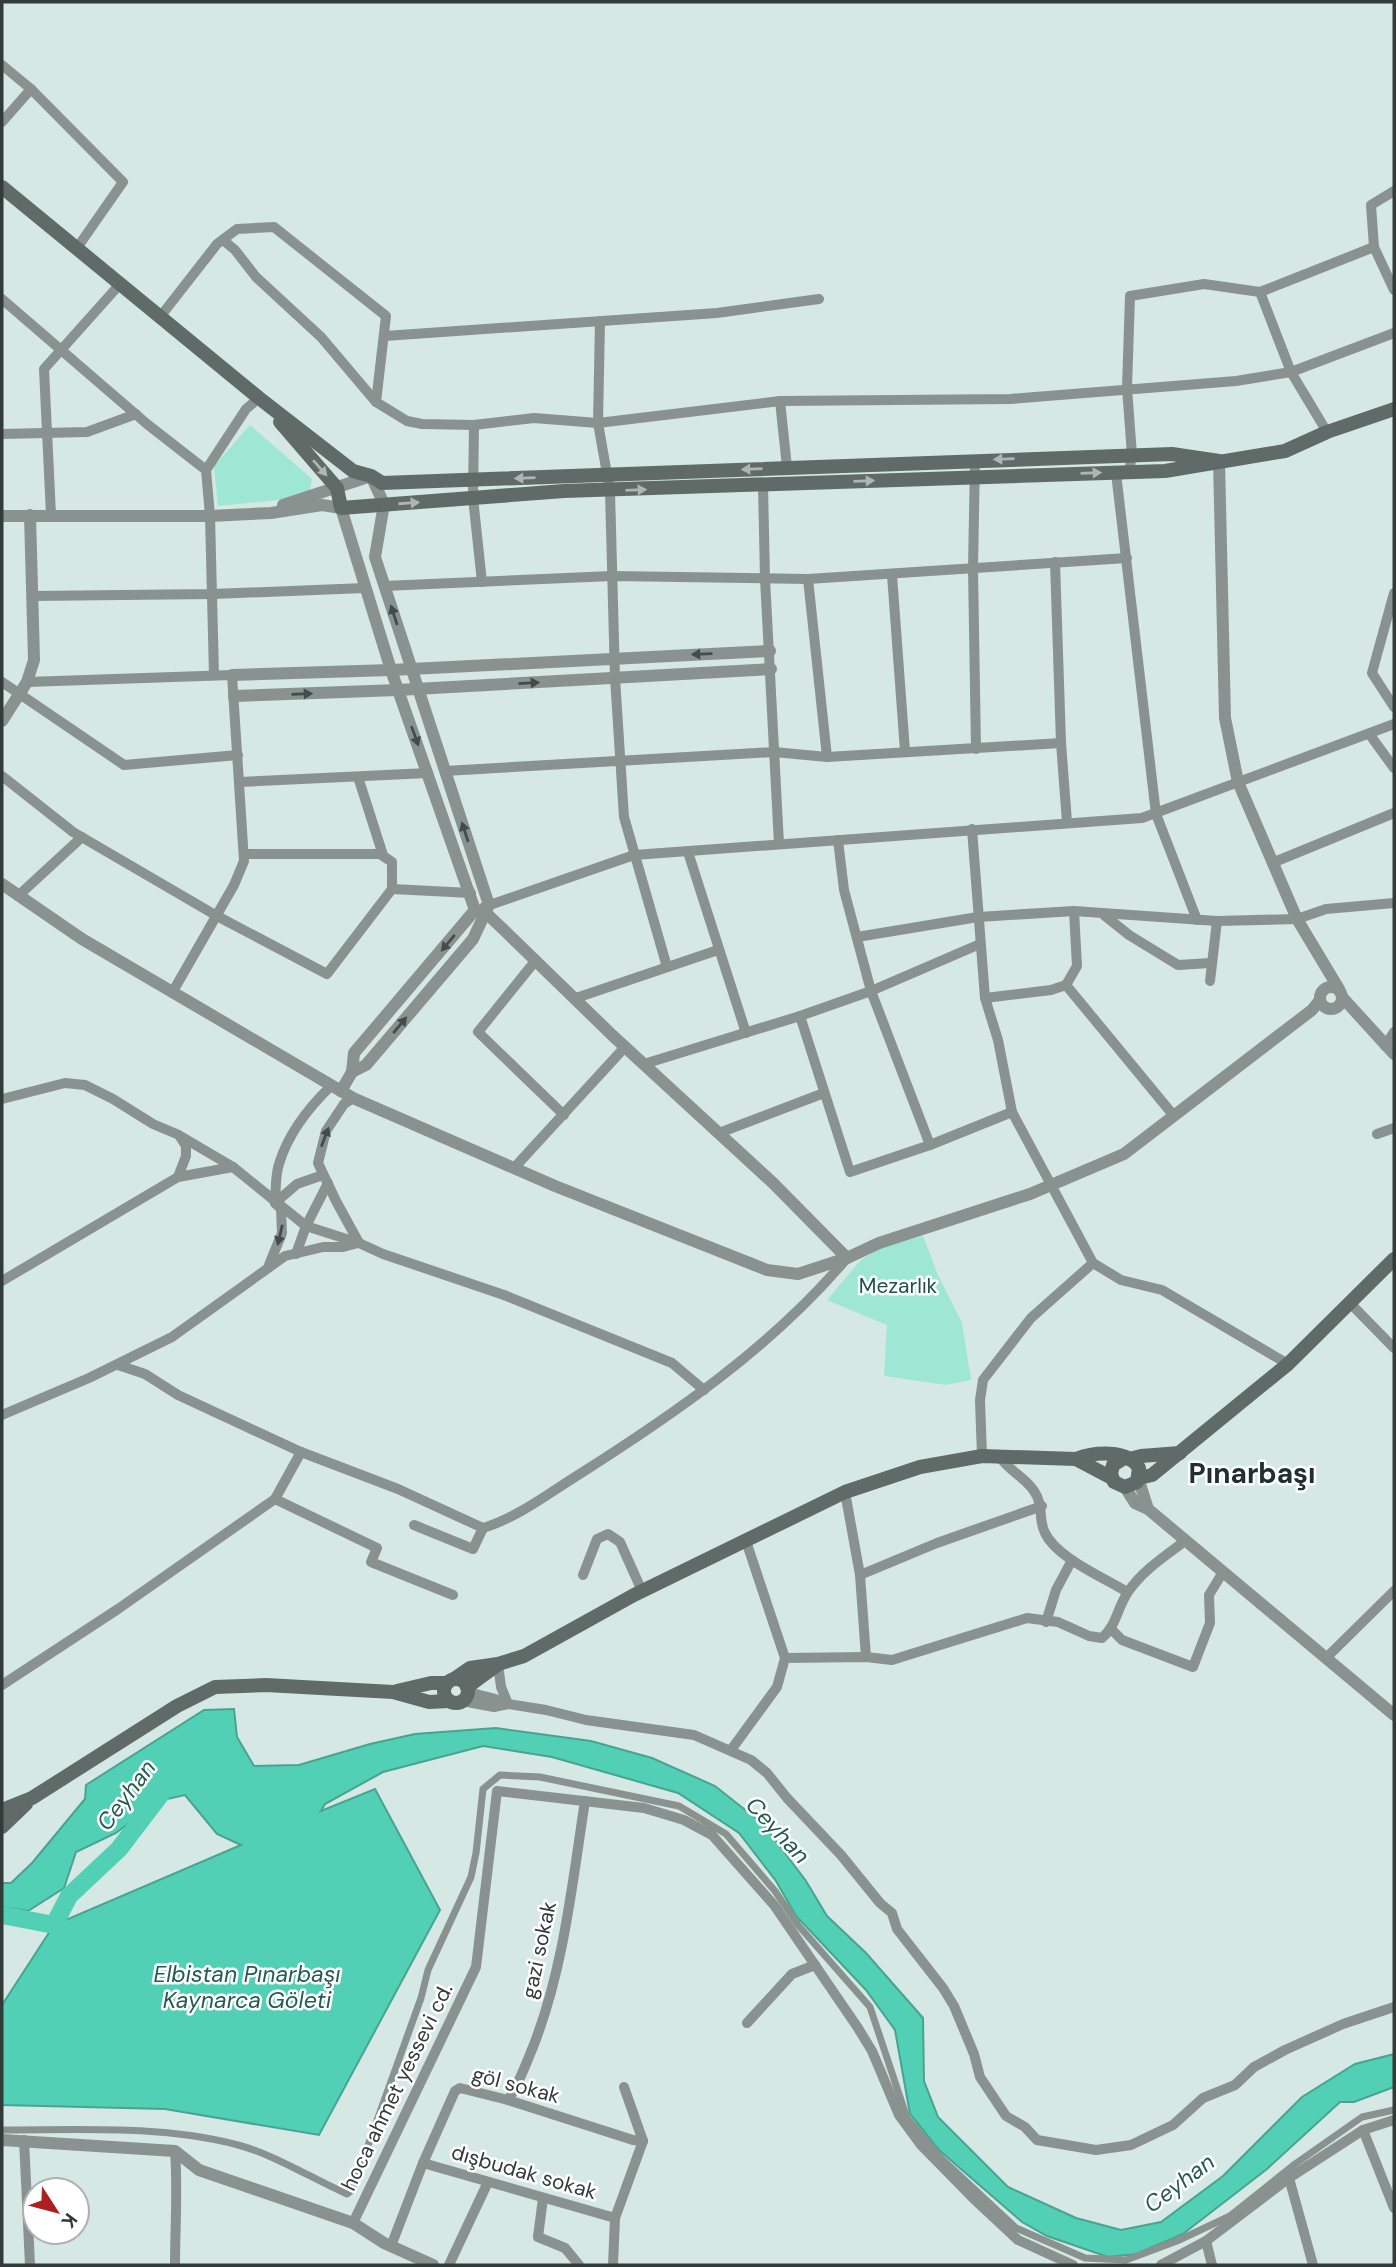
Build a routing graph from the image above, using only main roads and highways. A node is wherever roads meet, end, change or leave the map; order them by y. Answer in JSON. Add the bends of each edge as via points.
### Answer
{"nodes":[{"id":1,"x":3,"y":190,"type":"edge"},
{"id":2,"x":259,"y":398,"type":"junction"},
{"id":3,"x":1394,"y":409,"type":"edge"},
{"id":4,"x":1219,"y":461,"type":"junction"},
{"id":5,"x":1394,"y":1259,"type":"edge"},
{"id":6,"x":1181,"y":1453,"type":"junction"},
{"id":7,"x":1076,"y":1459,"type":"junction"},
{"id":8,"x":1126,"y":1459,"type":"junction"},
{"id":9,"x":1112,"y":1478,"type":"junction"},
{"id":10,"x":1133,"y":1482,"type":"junction"},
{"id":11,"x":32,"y":1798,"type":"junction"},
{"id":12,"x":2,"y":1810,"type":"edge"},
{"id":13,"x":2,"y":1827,"type":"edge"}],
"edges":[{"from":1,"to":2,"type":"main road"},
{"from":4,"to":2,"type":"main road","one_way":true,"via":[[1172,454],[1132,455],[382,483],[353,471]]},
{"from":2,"to":4,"type":"main road","one_way":true,"via":[[337,488],[341,508],[564,491],[1164,471]]},
{"from":3,"to":4,"type":"main road","via":[[1285,451]]},
{"from":5,"to":6,"type":"main road","via":[[1288,1364]]},
{"from":6,"to":8,"type":"main road"},
{"from":6,"to":10,"type":"main road","via":[[1152,1475]]},
{"from":7,"to":8,"type":"main road","via":[[1100,1454]]},
{"from":7,"to":9,"type":"main road"},
{"from":7,"to":11,"type":"main road","via":[[982,1456],[920,1466],[845,1492],[642,1591],[524,1656],[498,1664],[458,1690],[431,1683],[393,1692],[215,1687]]},
{"from":8,"to":9,"type":"main road","via":[[1113,1465]]},
{"from":8,"to":10,"type":"main road","via":[[1139,1468]]},
{"from":9,"to":10,"type":"main road","via":[[1117,1485]]},
{"from":11,"to":12,"type":"main road"},
{"from":11,"to":13,"type":"main road"}]}
